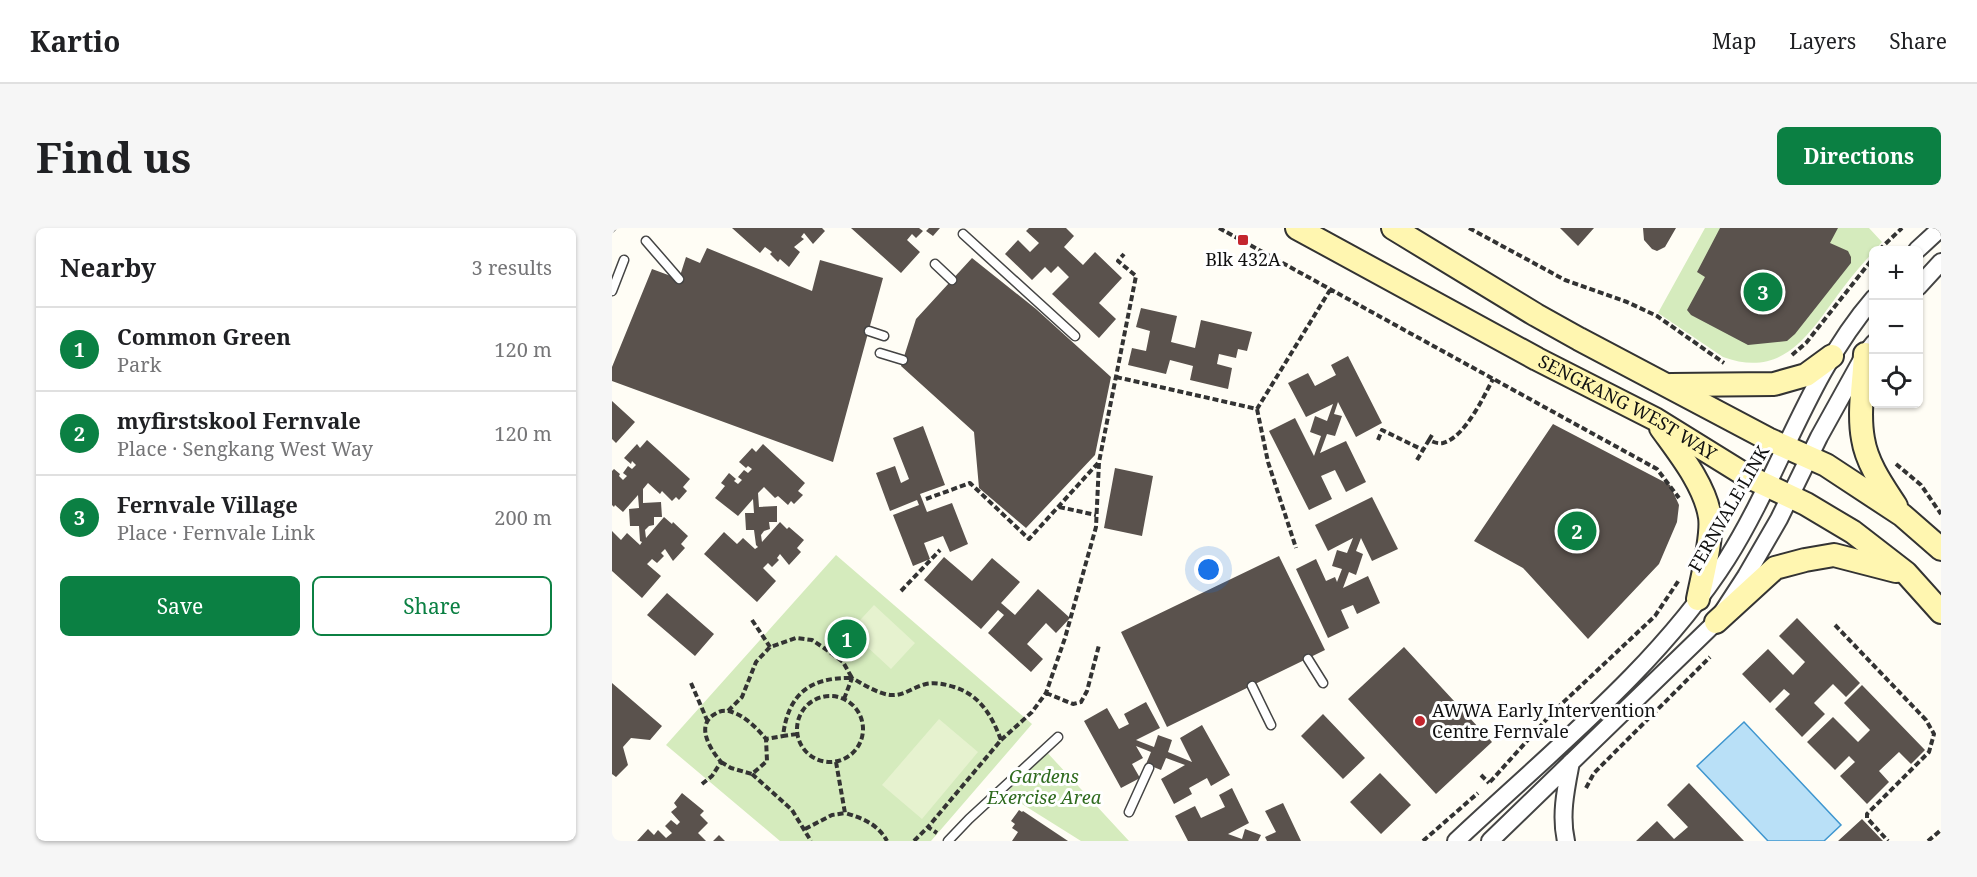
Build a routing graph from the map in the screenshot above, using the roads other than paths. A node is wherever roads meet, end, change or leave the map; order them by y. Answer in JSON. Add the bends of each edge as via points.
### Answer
{"nodes":[{"id":1,"x":1297,"y":228,"type":"edge"},
{"id":2,"x":1393,"y":228,"type":"edge"},
{"id":3,"x":1941,"y":228,"type":"edge"},
{"id":4,"x":963,"y":234,"type":"dead end"},
{"id":5,"x":646,"y":241,"type":"dead end"},
{"id":6,"x":1921,"y":246,"type":"edge"},
{"id":7,"x":624,"y":260,"type":"dead end"},
{"id":8,"x":1941,"y":262,"type":"edge"},
{"id":9,"x":935,"y":264,"type":"dead end"},
{"id":10,"x":679,"y":279,"type":"dead end"},
{"id":11,"x":952,"y":280,"type":"dead end"},
{"id":12,"x":1923,"y":282,"type":"edge"},
{"id":13,"x":612,"y":291,"type":"edge"},
{"id":14,"x":1872,"y":300,"type":"edge"},
{"id":15,"x":869,"y":331,"type":"dead end"},
{"id":16,"x":884,"y":336,"type":"dead end"},
{"id":17,"x":1075,"y":336,"type":"dead end"},
{"id":18,"x":1869,"y":348,"type":"edge"},
{"id":19,"x":880,"y":353,"type":"dead end"},
{"id":20,"x":1832,"y":356,"type":"junction"},
{"id":21,"x":903,"y":360,"type":"dead end"},
{"id":22,"x":1667,"y":385,"type":"junction"},
{"id":23,"x":1655,"y":419,"type":"junction"},
{"id":24,"x":1786,"y":448,"type":"junction"},
{"id":25,"x":1809,"y":457,"type":"junction"},
{"id":26,"x":1767,"y":485,"type":"junction"},
{"id":27,"x":1790,"y":496,"type":"junction"},
{"id":28,"x":1902,"y":515,"type":"junction"},
{"id":29,"x":1941,"y":549,"type":"edge"},
{"id":30,"x":1906,"y":573,"type":"junction"},
{"id":31,"x":1698,"y":600,"type":"junction"},
{"id":32,"x":1941,"y":612,"type":"edge"},
{"id":33,"x":1716,"y":622,"type":"junction"},
{"id":34,"x":1308,"y":659,"type":"dead end"},
{"id":35,"x":1323,"y":683,"type":"dead end"},
{"id":36,"x":1252,"y":686,"type":"dead end"},
{"id":37,"x":1270,"y":725,"type":"dead end"},
{"id":38,"x":1058,"y":737,"type":"dead end"},
{"id":39,"x":1571,"y":762,"type":"junction"},
{"id":40,"x":1149,"y":768,"type":"dead end"},
{"id":41,"x":1129,"y":812,"type":"dead end"},
{"id":42,"x":945,"y":839,"type":"edge"},
{"id":43,"x":1456,"y":841,"type":"edge"},
{"id":44,"x":1490,"y":841,"type":"edge"},
{"id":45,"x":1566,"y":841,"type":"edge"}],
"edges":[{"from":1,"to":23,"type":"main road","name":"SENGKANG WEST WAY"},
{"from":2,"to":22,"type":"main road","name":"SENGKANG WEST WAY","via":[[1536,315]]},
{"from":3,"to":6,"type":"street"},
{"from":4,"to":17,"type":"lane"},
{"from":5,"to":10,"type":"lane"},
{"from":7,"to":13,"type":"lane"},
{"from":8,"to":12,"type":"street"},
{"from":9,"to":11,"type":"lane"},
{"from":14,"to":20,"type":"street","name":"FERNVALE LINK"},
{"from":15,"to":16,"type":"lane"},
{"from":18,"to":25,"type":"street"},
{"from":18,"to":28,"type":"main road","via":[[1861,425],[1863,441],[1876,475]]},
{"from":19,"to":21,"type":"lane"},
{"from":20,"to":22,"type":"main road","via":[[1806,375],[1774,384]]},
{"from":20,"to":24,"type":"street","name":"FERNVALE LINK"},
{"from":22,"to":24,"type":"main road","name":"SENGKANG WEST WAY"},
{"from":23,"to":26,"type":"main road","name":"SENGKANG WEST WAY"},
{"from":23,"to":31,"type":"main road","via":[[1696,478],[1710,517]]},
{"from":24,"to":25,"type":"main road","name":"SENGKANG WEST WAY"},
{"from":24,"to":26,"type":"street","name":"FERNVALE LINK"},
{"from":25,"to":27,"type":"street"},
{"from":25,"to":28,"type":"main road","name":"SENGKANG WEST WAY"},
{"from":26,"to":27,"type":"main road","name":"SENGKANG WEST WAY"},
{"from":26,"to":31,"type":"street","name":"FERNVALE LINK","via":[[1727,559]]},
{"from":27,"to":30,"type":"main road","name":"SENGKANG WEST WAY","via":[[1853,532]]},
{"from":27,"to":33,"type":"street"},
{"from":28,"to":29,"type":"main road","name":"SENGKANG WEST WAY"},
{"from":30,"to":32,"type":"main road","name":"SENGKANG WEST WAY"},
{"from":30,"to":33,"type":"main road","via":[[1834,555],[1805,560],[1775,568]]},
{"from":31,"to":43,"type":"street","name":"FERNVALE LINK","via":[[1665,640],[1572,735]]},
{"from":33,"to":39,"type":"street"},
{"from":34,"to":35,"type":"lane"},
{"from":36,"to":37,"type":"lane"},
{"from":38,"to":42,"type":"lane"},
{"from":39,"to":44,"type":"street"},
{"from":39,"to":45,"type":"street","via":[[1564,802]]},
{"from":40,"to":41,"type":"lane"}]}
